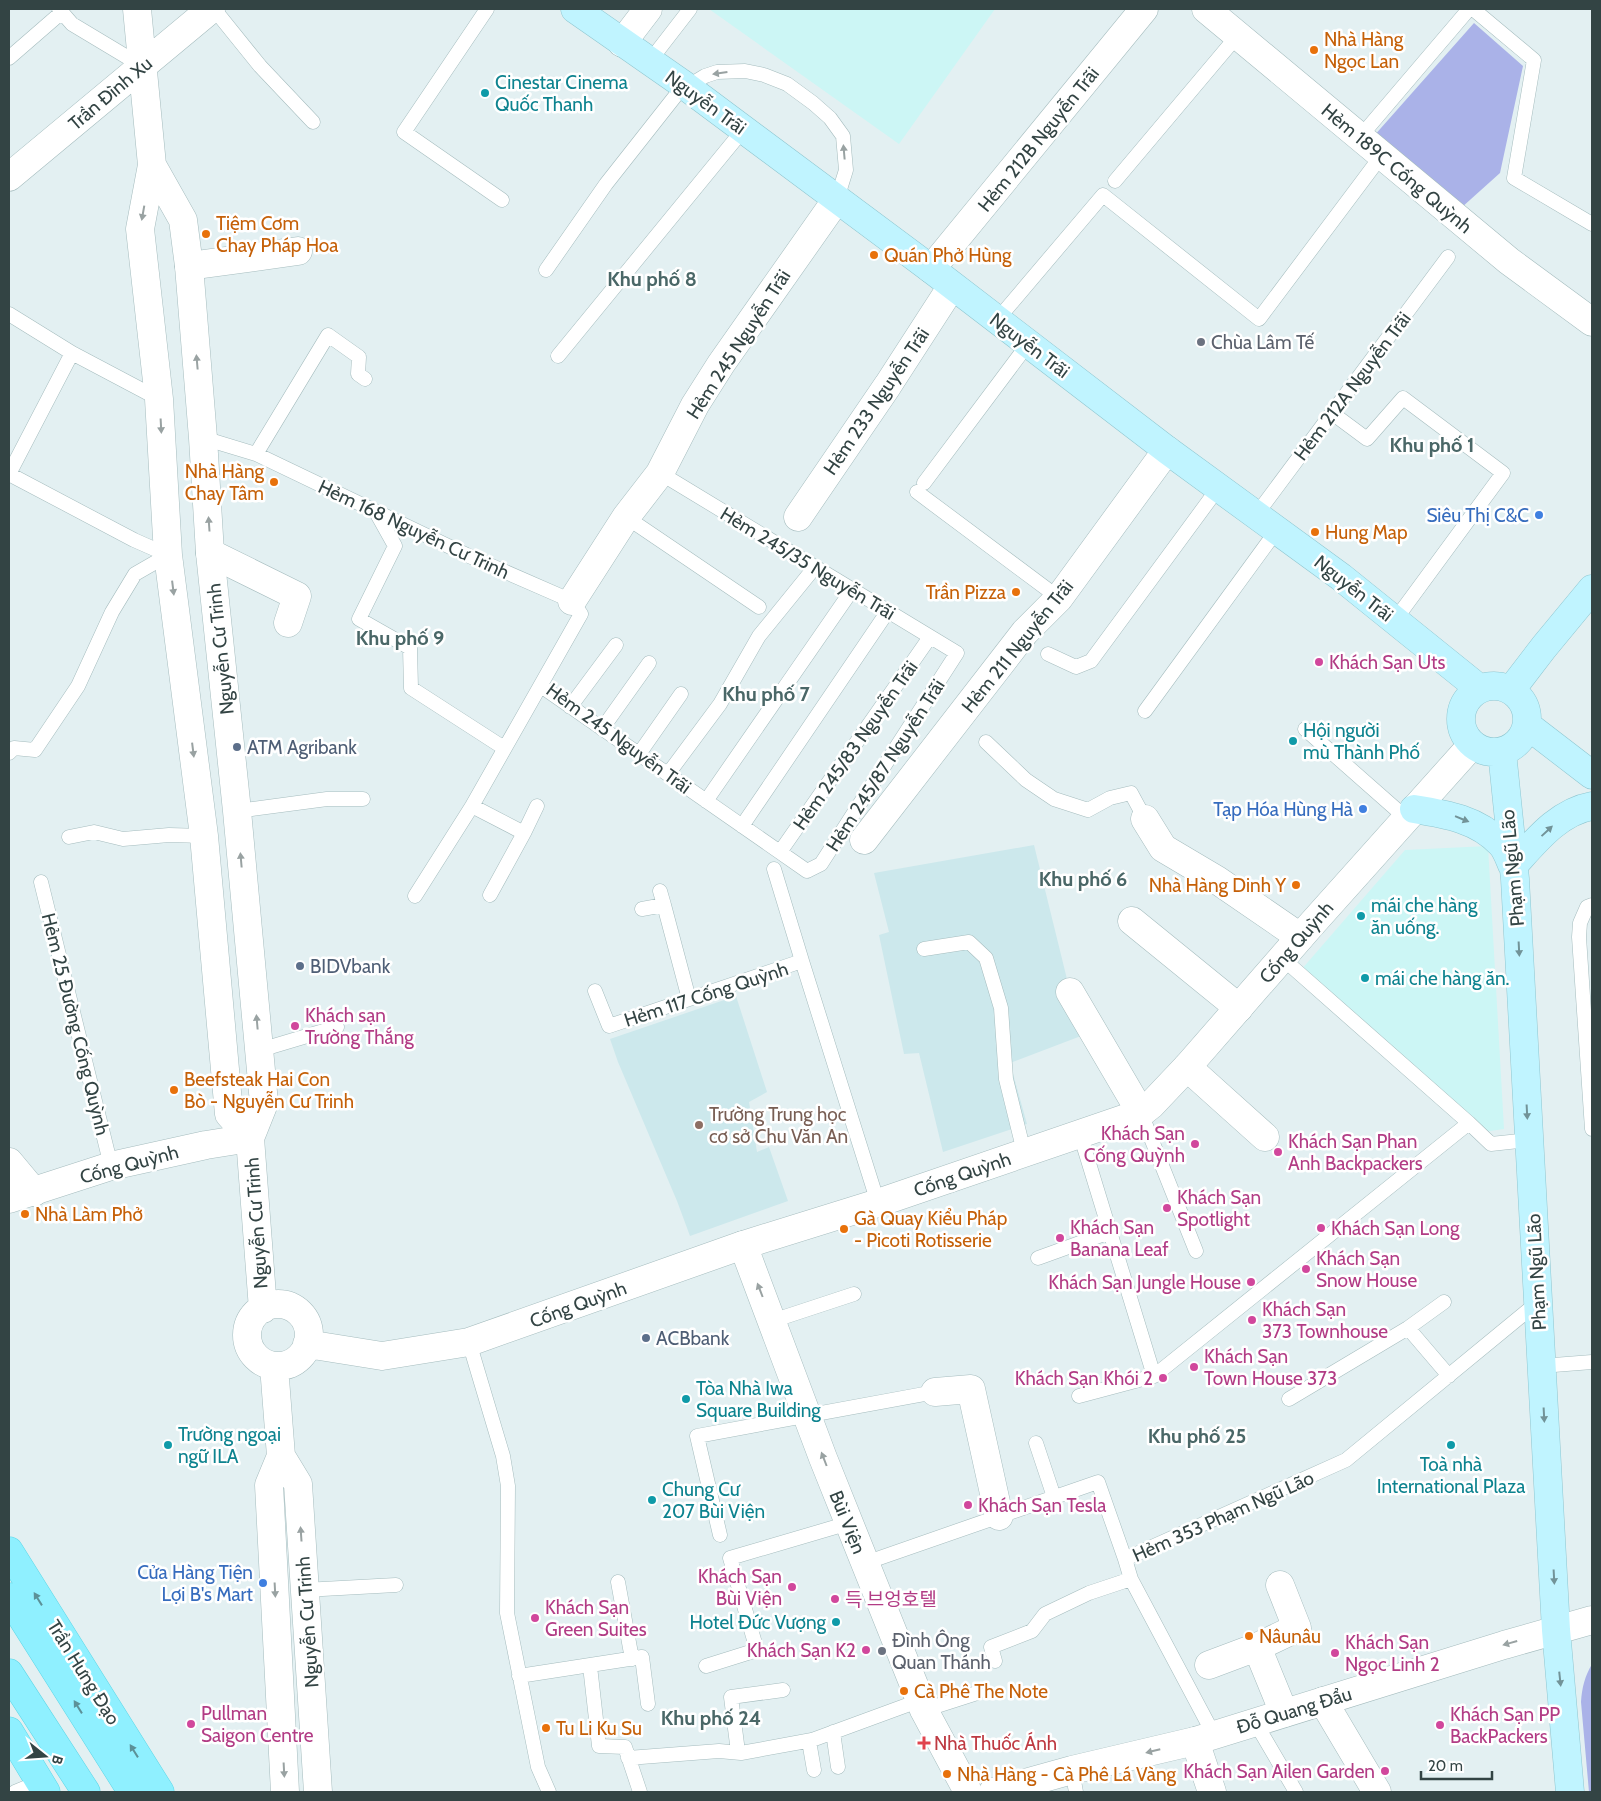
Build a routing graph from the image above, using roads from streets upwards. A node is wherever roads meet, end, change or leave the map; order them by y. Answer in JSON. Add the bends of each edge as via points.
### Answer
{"nodes":[{"id":1,"x":137,"y":9,"type":"edge"},
{"id":2,"x":213,"y":9,"type":"edge"},
{"id":3,"x":575,"y":9,"type":"edge"},
{"id":4,"x":648,"y":9,"type":"edge"},
{"id":5,"x":1144,"y":9,"type":"edge"},
{"id":6,"x":1206,"y":9,"type":"edge"},
{"id":7,"x":622,"y":43,"type":"junction"},
{"id":8,"x":142,"y":66,"type":"junction"},
{"id":9,"x":152,"y":165,"type":"junction"},
{"id":10,"x":9,"y":177,"type":"edge"},
{"id":11,"x":837,"y":199,"type":"junction"},
{"id":12,"x":298,"y":251,"type":"dead end"},
{"id":13,"x":189,"y":266,"type":"junction"},
{"id":14,"x":931,"y":269,"type":"junction"},
{"id":15,"x":952,"y":286,"type":"junction"},
{"id":16,"x":1592,"y":322,"type":"edge"},
{"id":17,"x":1167,"y":450,"type":"junction"},
{"id":18,"x":798,"y":516,"type":"dead end"},
{"id":19,"x":210,"y":553,"type":"junction"},
{"id":20,"x":1592,"y":589,"type":"edge"},
{"id":21,"x":572,"y":601,"type":"road end"},
{"id":22,"x":288,"y":623,"type":"dead end"},
{"id":23,"x":1480,"y":689,"type":"junction"},
{"id":24,"x":1511,"y":690,"type":"junction"},
{"id":25,"x":1527,"y":725,"type":"junction"},
{"id":26,"x":1472,"y":745,"type":"junction"},
{"id":27,"x":1502,"y":752,"type":"junction"},
{"id":28,"x":1592,"y":776,"type":"edge"},
{"id":29,"x":1592,"y":806,"type":"edge"},
{"id":30,"x":1410,"y":814,"type":"junction"},
{"id":31,"x":1145,"y":819,"type":"road end"},
{"id":32,"x":864,"y":840,"type":"dead end"},
{"id":33,"x":1513,"y":866,"type":"junction"},
{"id":34,"x":1132,"y":921,"type":"dead end"},
{"id":35,"x":1300,"y":937,"type":"junction"},
{"id":36,"x":1070,"y":992,"type":"dead end"},
{"id":37,"x":1239,"y":1008,"type":"junction"},
{"id":38,"x":1187,"y":1067,"type":"junction"},
{"id":39,"x":1141,"y":1112,"type":"junction"},
{"id":40,"x":250,"y":1138,"type":"junction"},
{"id":41,"x":1265,"y":1138,"type":"dead end"},
{"id":42,"x":9,"y":1162,"type":"edge"},
{"id":43,"x":21,"y":1196,"type":"edge"},
{"id":44,"x":743,"y":1245,"type":"junction"},
{"id":45,"x":263,"y":1309,"type":"junction"},
{"id":46,"x":307,"y":1344,"type":"junction"},
{"id":47,"x":274,"y":1366,"type":"junction"},
{"id":48,"x":935,"y":1392,"type":"road end"},
{"id":49,"x":281,"y":1456,"type":"junction"},
{"id":50,"x":999,"y":1516,"type":"road end"},
{"id":51,"x":9,"y":1552,"type":"edge"},
{"id":52,"x":1280,"y":1585,"type":"dead end"},
{"id":53,"x":13,"y":1612,"type":"edge"},
{"id":54,"x":1592,"y":1620,"type":"edge"},
{"id":55,"x":1556,"y":1630,"type":"junction"},
{"id":56,"x":1257,"y":1647,"type":"junction"},
{"id":57,"x":64,"y":1662,"type":"junction"},
{"id":58,"x":1209,"y":1665,"type":"dead end"},
{"id":59,"x":9,"y":1673,"type":"edge"},
{"id":60,"x":1323,"y":1701,"type":"junction"},
{"id":61,"x":1284,"y":1713,"type":"junction"},
{"id":62,"x":45,"y":1729,"type":"junction"},
{"id":63,"x":107,"y":1731,"type":"junction"},
{"id":64,"x":1204,"y":1738,"type":"junction"},
{"id":65,"x":14,"y":1739,"type":"edge"},
{"id":66,"x":1074,"y":1781,"type":"edge"},
{"id":67,"x":33,"y":1789,"type":"edge"},
{"id":68,"x":86,"y":1792,"type":"edge"},
{"id":69,"x":132,"y":1792,"type":"edge"},
{"id":70,"x":160,"y":1792,"type":"edge"},
{"id":71,"x":285,"y":1792,"type":"edge"},
{"id":72,"x":318,"y":1792,"type":"edge"},
{"id":73,"x":968,"y":1792,"type":"edge"},
{"id":74,"x":993,"y":1792,"type":"edge"},
{"id":75,"x":1212,"y":1792,"type":"edge"},
{"id":76,"x":1377,"y":1792,"type":"edge"},
{"id":77,"x":1570,"y":1792,"type":"edge"}],
"edges":[{"from":1,"to":8,"type":"street","name":"Nguyễn Cư Trinh"},
{"from":2,"to":8,"type":"street","name":"Trần Ðình Xu"},
{"from":3,"to":7,"type":"main road","name":"Nguyễn Trãi"},
{"from":4,"to":7,"type":"street"},
{"from":5,"to":14,"type":"street","name":"Hẻm 212B Nguyễn Trãi"},
{"from":6,"to":16,"type":"street","name":"Hẻm 189C Cống Quỳnh","via":[[1508,261]]},
{"from":7,"to":11,"type":"main road","name":"Nguyễn Trãi"},
{"from":8,"to":9,"type":"street","name":"Nguyễn Cư Trinh"},
{"from":8,"to":10,"type":"street","name":"Trần Ðình Xu"},
{"from":9,"to":13,"type":"street","name":"Nguyễn Cư Trinh","via":[[183,220]]},
{"from":9,"to":40,"type":"street","name":"Nguyễn Cư Trinh","one_way":true,"via":[[140,229],[159,399],[168,556],[204,836],[229,1114]]},
{"from":11,"to":14,"type":"main road","name":"Nguyễn Trãi"},
{"from":11,"to":21,"type":"street","name":"Hẻm 245 Nguyễn Trãi","via":[[721,364],[695,405],[660,473],[626,516]]},
{"from":12,"to":13,"type":"street"},
{"from":19,"to":13,"type":"street","name":"Nguyễn Cư Trinh","one_way":true},
{"from":14,"to":15,"type":"main road","name":"Nguyễn Trãi"},
{"from":15,"to":17,"type":"main road","name":"Nguyễn Trãi"},
{"from":15,"to":18,"type":"street","name":"Hẻm 233 Nguyễn Trãi"},
{"from":17,"to":23,"type":"main road","name":"Nguyễn Trãi","via":[[1267,522]]},
{"from":17,"to":32,"type":"street","name":"Hẻm 211 Nguyễn Trãi","via":[[1059,598],[1025,632]]},
{"from":19,"to":22,"type":"street","via":[[297,596]]},
{"from":40,"to":19,"type":"street","name":"Nguyễn Cư Trinh","one_way":true,"via":[[264,1103]]},
{"from":20,"to":24,"type":"main road"},
{"from":23,"to":24,"type":"main road","via":[[1490,686]]},
{"from":23,"to":26,"type":"main road","via":[[1464,704],[1461,715],[1461,726]]},
{"from":24,"to":25,"type":"main road","via":[[1525,705]]},
{"from":25,"to":27,"type":"main road","via":[[1521,740]]},
{"from":25,"to":28,"type":"main road"},
{"from":26,"to":27,"type":"main road","via":[[1484,752]]},
{"from":26,"to":30,"type":"street","name":"Cống Quỳnh"},
{"from":27,"to":33,"type":"main road","name":"Phạm Ngũ Lão"},
{"from":33,"to":29,"type":"main road","one_way":true,"via":[[1558,821]]},
{"from":30,"to":33,"type":"main road","one_way":true,"via":[[1456,817],[1471,823],[1501,845]]},
{"from":30,"to":35,"type":"street","name":"Cống Quỳnh"},
{"from":31,"to":35,"type":"street","via":[[1162,848],[1217,880]]},
{"from":33,"to":55,"type":"main road","name":"Phạm Ngũ Lão","one_way":true},
{"from":34,"to":37,"type":"street"},
{"from":35,"to":37,"type":"street","name":"Cống Quỳnh"},
{"from":36,"to":39,"type":"street"},
{"from":37,"to":38,"type":"street","name":"Cống Quỳnh"},
{"from":38,"to":39,"type":"street","name":"Cống Quỳnh"},
{"from":38,"to":41,"type":"street"},
{"from":39,"to":44,"type":"street","name":"Cống Quỳnh","via":[[878,1203]]},
{"from":40,"to":43,"type":"street","name":"Cống Quỳnh","via":[[111,1166]]},
{"from":40,"to":45,"type":"street","name":"Nguyễn Cư Trinh"},
{"from":42,"to":43,"type":"street"},
{"from":44,"to":46,"type":"street","name":"Cống Quỳnh","via":[[469,1342],[382,1356]]},
{"from":73,"to":44,"type":"street","name":"Bùi Viện","one_way":true,"via":[[923,1705],[807,1416]]},
{"from":45,"to":46,"type":"street","via":[[278,1304],[301,1315],[306,1324]]},
{"from":45,"to":47,"type":"street","via":[[252,1320],[248,1343],[257,1358]]},
{"from":46,"to":47,"type":"street","via":[[303,1354],[290,1364]]},
{"from":47,"to":49,"type":"street","name":"Nguyễn Cư Trinh"},
{"from":48,"to":50,"type":"street","via":[[971,1389]]},
{"from":49,"to":71,"type":"street","name":"Nguyễn Cư Trinh","one_way":true,"via":[[269,1485]]},
{"from":72,"to":49,"type":"street","name":"Nguyễn Cư Trinh","one_way":true,"via":[[298,1484]]},
{"from":57,"to":51,"type":"main road","name":"Trần Hưng Đạo","one_way":true},
{"from":52,"to":56,"type":"street","via":[[1297,1628]]},
{"from":53,"to":57,"type":"main road","name":"Trần Hưng Đạo"},
{"from":54,"to":55,"type":"street","name":"Ðỗ Quang Ðẩu"},
{"from":55,"to":60,"type":"street","name":"Ðỗ Quang Ðẩu","one_way":true},
{"from":55,"to":77,"type":"main road","name":"Phạm Ngũ Lão","one_way":true},
{"from":56,"to":58,"type":"street"},
{"from":56,"to":61,"type":"street"},
{"from":63,"to":57,"type":"main road","name":"Trần Hưng Đạo","one_way":true},
{"from":59,"to":62,"type":"main road"},
{"from":60,"to":61,"type":"street","name":"Ðỗ Quang Ðẩu"},
{"from":60,"to":76,"type":"street"},
{"from":61,"to":64,"type":"street","name":"Ðỗ Quang Ðẩu"},
{"from":62,"to":65,"type":"main road"},
{"from":62,"to":68,"type":"main road"},
{"from":63,"to":69,"type":"main road","name":"Trần Hưng Đạo"},
{"from":70,"to":63,"type":"main road","name":"Trần Hưng Đạo","one_way":true},
{"from":64,"to":66,"type":"street","name":"Ðỗ Quang Ðẩu","one_way":true},
{"from":64,"to":75,"type":"street"},
{"from":65,"to":67,"type":"main road"},
{"from":66,"to":74,"type":"street","name":"Ðỗ Quang Ðẩu"}]}
